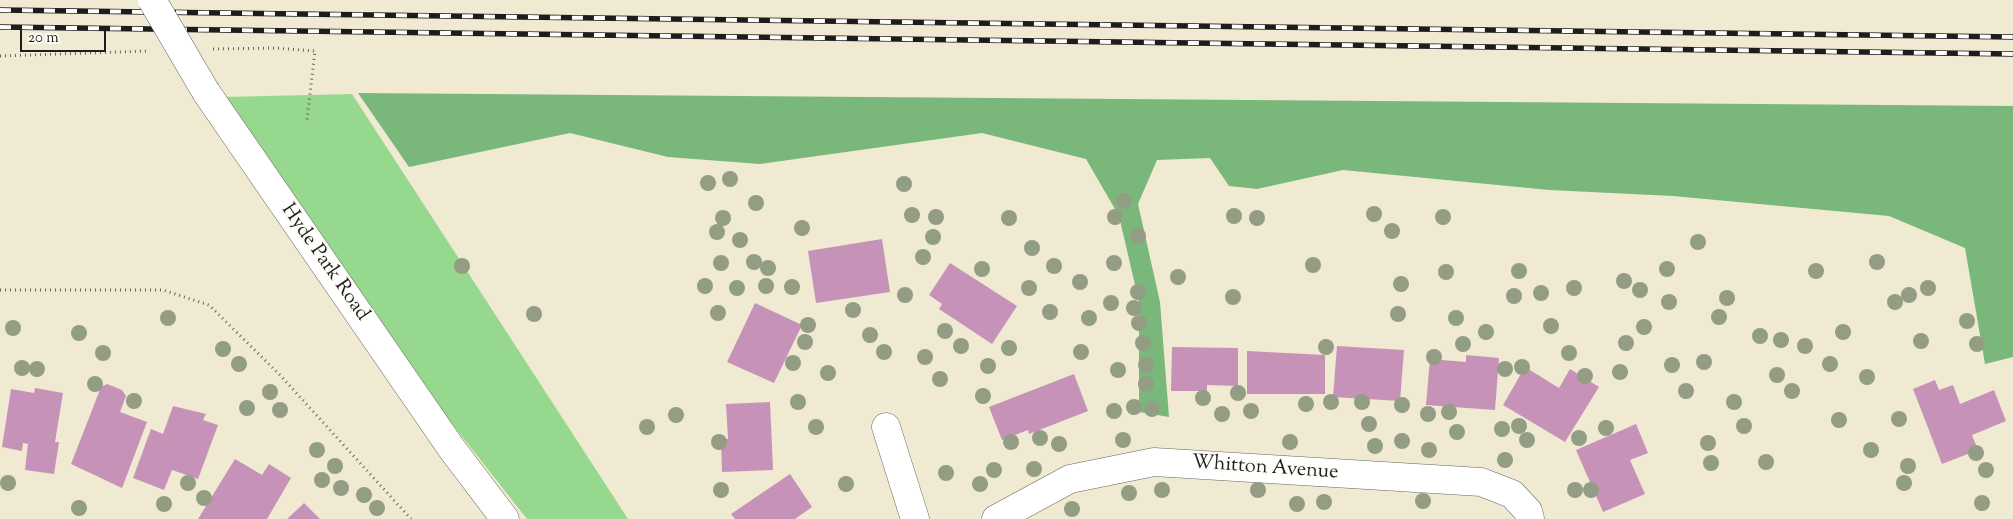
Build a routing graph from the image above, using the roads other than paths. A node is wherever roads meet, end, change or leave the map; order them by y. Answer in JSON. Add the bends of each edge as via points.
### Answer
{"nodes":[{"id":1,"x":152,"y":0,"type":"edge"},
{"id":2,"x":886,"y":427,"type":"dead end"},
{"id":3,"x":506,"y":519,"type":"edge"},
{"id":4,"x":915,"y":519,"type":"edge"},
{"id":5,"x":996,"y":519,"type":"edge"},
{"id":6,"x":1530,"y":519,"type":"edge"}],
"edges":[{"from":1,"to":3,"type":"street","name":"Hyde Park Road","bridge":true,"via":[[206,92],[452,448]]},
{"from":2,"to":4,"type":"street"},
{"from":5,"to":6,"type":"street","name":"Whitton Avenue","via":[[1070,479],[1154,462],[1481,482],[1512,494],[1528,511]]}]}
